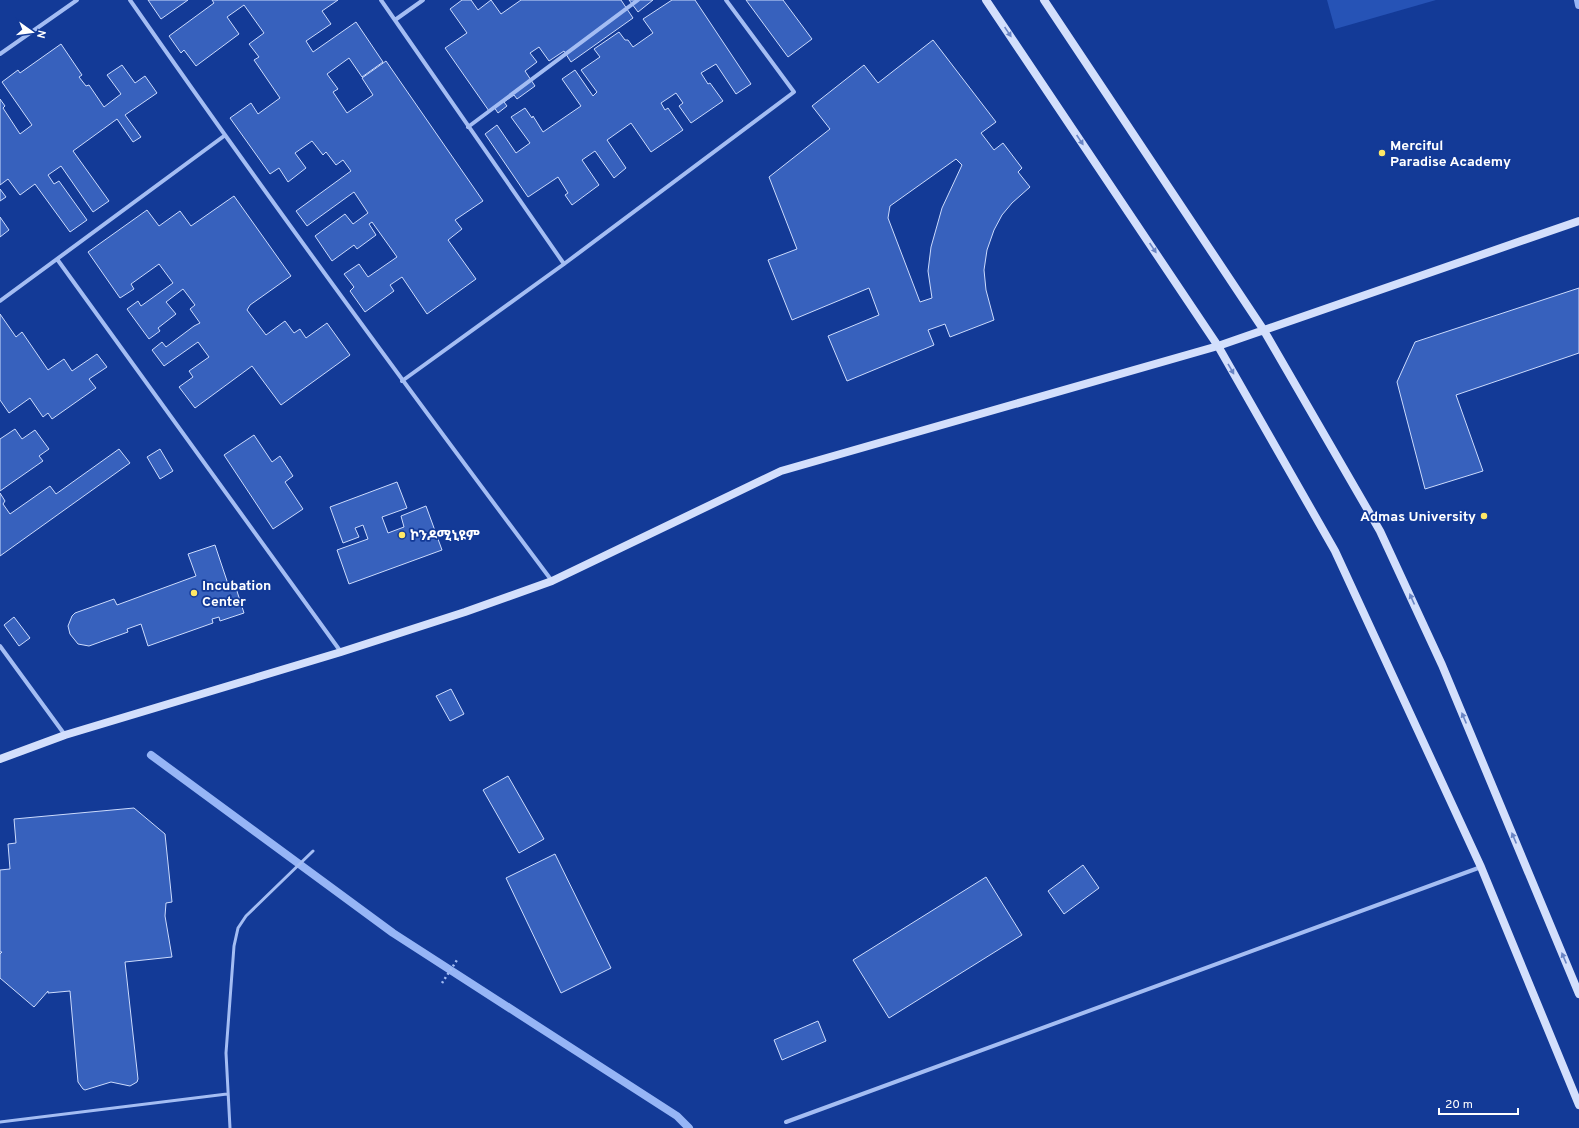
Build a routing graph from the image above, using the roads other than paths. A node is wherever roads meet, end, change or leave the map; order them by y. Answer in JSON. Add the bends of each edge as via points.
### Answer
{"nodes":[{"id":1,"x":77,"y":0,"type":"edge"},
{"id":2,"x":130,"y":0,"type":"edge"},
{"id":3,"x":380,"y":0,"type":"edge"},
{"id":4,"x":423,"y":0,"type":"edge"},
{"id":5,"x":638,"y":0,"type":"edge"},
{"id":6,"x":726,"y":0,"type":"edge"},
{"id":7,"x":986,"y":0,"type":"edge"},
{"id":8,"x":1044,"y":0,"type":"edge"},
{"id":9,"x":395,"y":20,"type":"junction"},
{"id":10,"x":0,"y":54,"type":"edge"},
{"id":11,"x":468,"y":127,"type":"junction"},
{"id":12,"x":224,"y":136,"type":"junction"},
{"id":13,"x":1579,"y":221,"type":"edge"},
{"id":14,"x":57,"y":259,"type":"junction"},
{"id":15,"x":564,"y":264,"type":"junction"},
{"id":16,"x":0,"y":301,"type":"edge"},
{"id":17,"x":1263,"y":329,"type":"junction"},
{"id":18,"x":1218,"y":346,"type":"junction"},
{"id":19,"x":402,"y":381,"type":"junction"},
{"id":20,"x":552,"y":581,"type":"junction"},
{"id":21,"x":0,"y":646,"type":"edge"},
{"id":22,"x":341,"y":652,"type":"junction"},
{"id":23,"x":65,"y":735,"type":"junction"},
{"id":24,"x":0,"y":759,"type":"edge"},
{"id":25,"x":313,"y":851,"type":"dead end"},
{"id":26,"x":1481,"y":867,"type":"junction"},
{"id":27,"x":1579,"y":994,"type":"edge"},
{"id":28,"x":227,"y":1094,"type":"junction"},
{"id":29,"x":1579,"y":1105,"type":"edge"},
{"id":30,"x":0,"y":1122,"type":"edge"},
{"id":31,"x":786,"y":1122,"type":"dead end"},
{"id":32,"x":230,"y":1128,"type":"edge"}],
"edges":[{"from":1,"to":10,"type":"street"},
{"from":2,"to":12,"type":"street"},
{"from":3,"to":9,"type":"street"},
{"from":4,"to":9,"type":"street"},
{"from":5,"to":11,"type":"street"},
{"from":6,"to":15,"type":"street","via":[[794,92]]},
{"from":7,"to":18,"type":"street","one_way":true},
{"from":8,"to":17,"type":"street"},
{"from":9,"to":11,"type":"street"},
{"from":11,"to":15,"type":"street"},
{"from":12,"to":14,"type":"street"},
{"from":12,"to":19,"type":"street"},
{"from":13,"to":17,"type":"street"},
{"from":14,"to":16,"type":"street"},
{"from":14,"to":22,"type":"street"},
{"from":15,"to":19,"type":"street"},
{"from":17,"to":18,"type":"street"},
{"from":27,"to":17,"type":"street","one_way":true,"via":[[1442,665],[1380,531]]},
{"from":18,"to":20,"type":"street","via":[[781,471]]},
{"from":18,"to":26,"type":"street","one_way":true,"via":[[1335,551]]},
{"from":19,"to":20,"type":"street"},
{"from":20,"to":22,"type":"street"},
{"from":21,"to":23,"type":"street"},
{"from":22,"to":23,"type":"street"},
{"from":23,"to":24,"type":"street"},
{"from":25,"to":28,"type":"lane","via":[[246,916],[238,928],[234,946],[226,1046]]},
{"from":26,"to":29,"type":"street"},
{"from":26,"to":31,"type":"street"},
{"from":28,"to":30,"type":"lane"},
{"from":28,"to":32,"type":"lane"}]}
